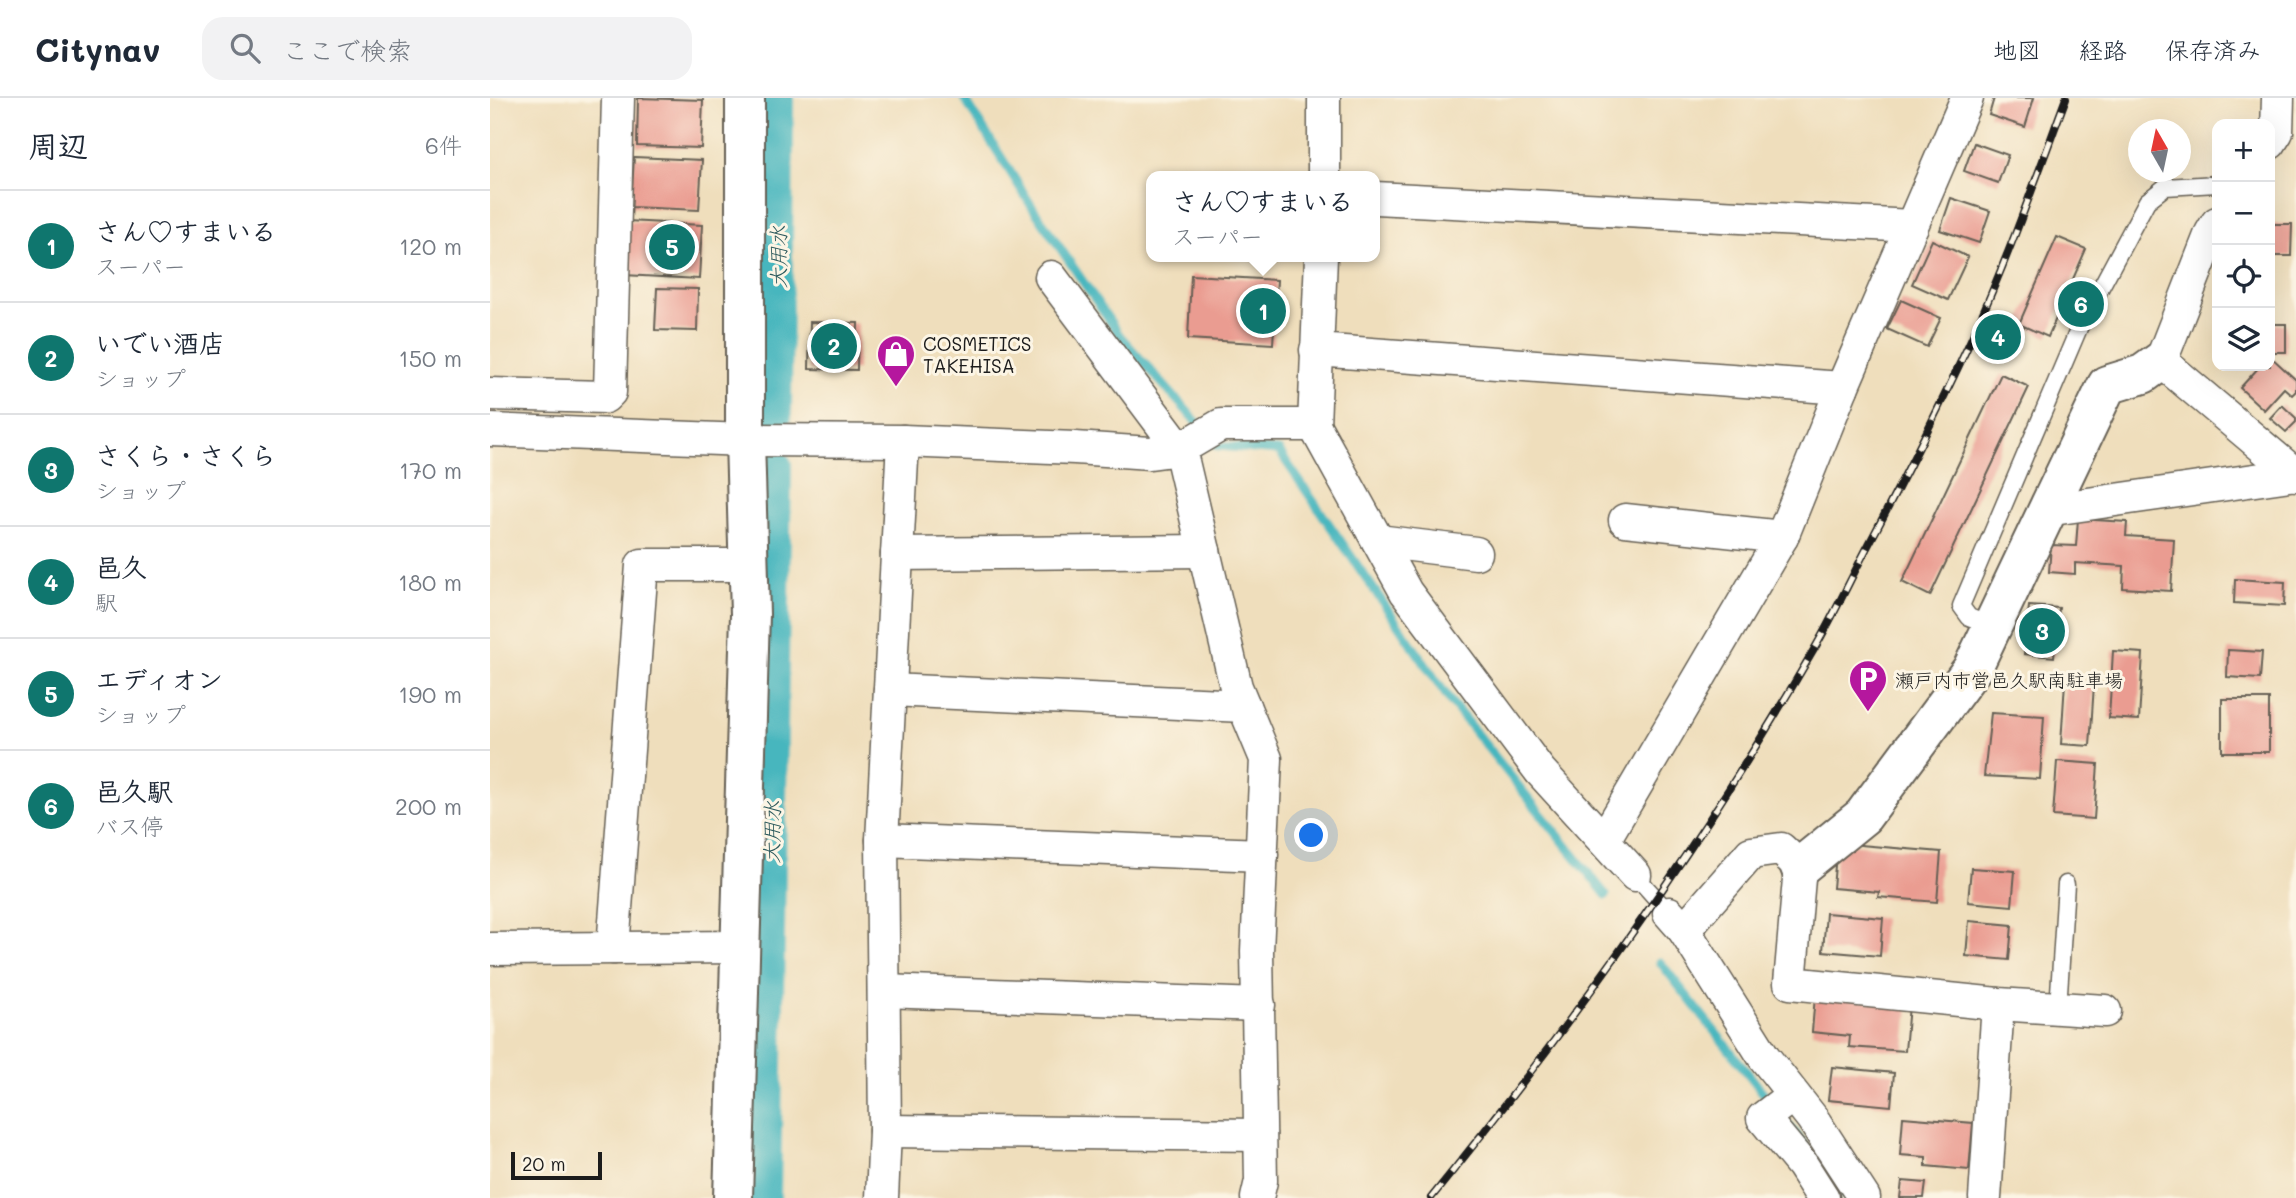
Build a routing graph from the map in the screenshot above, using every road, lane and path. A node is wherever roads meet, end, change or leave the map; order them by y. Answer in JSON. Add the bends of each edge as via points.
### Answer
{"nodes":[{"id":1,"x":618,"y":98,"type":"edge"},
{"id":2,"x":745,"y":98,"type":"edge"},
{"id":3,"x":1324,"y":98,"type":"edge"},
{"id":4,"x":1967,"y":98,"type":"edge"},
{"id":5,"x":2278,"y":98,"type":"edge"},
{"id":6,"x":2275,"y":135,"type":"edge"},
{"id":7,"x":1324,"y":171,"type":"edge"},
{"id":8,"x":2212,"y":184,"type":"edge"},
{"id":9,"x":1380,"y":198,"type":"edge"},
{"id":10,"x":1912,"y":226,"type":"junction"},
{"id":11,"x":2212,"y":231,"type":"edge"},
{"id":12,"x":1321,"y":262,"type":"edge"},
{"id":13,"x":1051,"y":277,"type":"dead end"},
{"id":14,"x":1316,"y":349,"type":"junction"},
{"id":15,"x":2161,"y":361,"type":"junction"},
{"id":16,"x":1842,"y":388,"type":"junction"},
{"id":17,"x":490,"y":394,"type":"edge"},
{"id":18,"x":1314,"y":425,"type":"junction"},
{"id":19,"x":490,"y":430,"type":"edge"},
{"id":20,"x":745,"y":440,"type":"junction"},
{"id":21,"x":903,"y":441,"type":"junction"},
{"id":22,"x":1180,"y":449,"type":"junction"},
{"id":23,"x":2296,"y":474,"type":"edge"},
{"id":24,"x":2046,"y":510,"type":"junction"},
{"id":25,"x":1625,"y":520,"type":"dead end"},
{"id":26,"x":1782,"y":537,"type":"junction"},
{"id":27,"x":1378,"y":541,"type":"junction"},
{"id":28,"x":1204,"y":551,"type":"junction"},
{"id":29,"x":897,"y":554,"type":"junction"},
{"id":30,"x":1476,"y":554,"type":"dead end"},
{"id":31,"x":749,"y":565,"type":"junction"},
{"id":32,"x":1992,"y":626,"type":"junction"},
{"id":33,"x":890,"y":690,"type":"junction"},
{"id":34,"x":1244,"y":706,"type":"junction"},
{"id":35,"x":882,"y":840,"type":"junction"},
{"id":36,"x":1604,"y":840,"type":"junction"},
{"id":37,"x":1262,"y":855,"type":"junction"},
{"id":38,"x":1800,"y":867,"type":"junction"},
{"id":39,"x":1635,"y":875,"type":"joint"},
{"id":40,"x":2066,"y":884,"type":"dead end"},
{"id":41,"x":1676,"y":922,"type":"junction"},
{"id":42,"x":740,"y":947,"type":"junction"},
{"id":43,"x":613,"y":948,"type":"junction"},
{"id":44,"x":490,"y":949,"type":"edge"},
{"id":45,"x":884,"y":991,"type":"junction"},
{"id":46,"x":1998,"y":1004,"type":"junction"},
{"id":47,"x":1259,"y":1005,"type":"junction"},
{"id":48,"x":2059,"y":1008,"type":"junction"},
{"id":49,"x":2105,"y":1011,"type":"dead end"},
{"id":50,"x":1784,"y":1102,"type":"junction"},
{"id":51,"x":885,"y":1131,"type":"junction"},
{"id":52,"x":1261,"y":1135,"type":"junction"},
{"id":53,"x":733,"y":1198,"type":"edge"},
{"id":54,"x":882,"y":1198,"type":"edge"},
{"id":55,"x":1257,"y":1198,"type":"edge"},
{"id":56,"x":1823,"y":1198,"type":"edge"},
{"id":57,"x":1864,"y":1198,"type":"edge"},
{"id":58,"x":1985,"y":1198,"type":"edge"}],
"edges":[{"from":1,"to":17,"type":"street","via":[[610,392],[605,397]]},
{"from":2,"to":20,"type":"street"},
{"from":3,"to":7,"type":"street"},
{"from":4,"to":10,"type":"street"},
{"from":5,"to":6,"type":"street"},
{"from":8,"to":32,"type":"lane","via":[[2165,187],[2147,201],[2079,328],[1961,606],[1969,617]]},
{"from":9,"to":10,"type":"street"},
{"from":10,"to":16,"type":"street"},
{"from":11,"to":15,"type":"street"},
{"from":12,"to":14,"type":"street"},
{"from":13,"to":22,"type":"street"},
{"from":14,"to":16,"type":"street"},
{"from":14,"to":18,"type":"street"},
{"from":15,"to":23,"type":"street"},
{"from":15,"to":24,"type":"street","via":[[2143,374],[2107,385]]},
{"from":16,"to":26,"type":"street"},
{"from":18,"to":22,"type":"street","via":[[1221,425]]},
{"from":18,"to":27,"type":"street"},
{"from":19,"to":20,"type":"street"},
{"from":20,"to":21,"type":"street"},
{"from":20,"to":31,"type":"street"},
{"from":21,"to":22,"type":"street","via":[[1150,453]]},
{"from":21,"to":29,"type":"street"},
{"from":22,"to":28,"type":"street"},
{"from":23,"to":24,"type":"street"},
{"from":24,"to":32,"type":"street"},
{"from":25,"to":26,"type":"street"},
{"from":26,"to":36,"type":"street"},
{"from":27,"to":30,"type":"street"},
{"from":27,"to":36,"type":"street","via":[[1406,592],[1540,771]]},
{"from":28,"to":29,"type":"street"},
{"from":28,"to":34,"type":"street"},
{"from":29,"to":33,"type":"street"},
{"from":31,"to":42,"type":"street"},
{"from":31,"to":43,"type":"street","via":[[642,565]]},
{"from":32,"to":38,"type":"street","via":[[1972,668],[1863,816]]},
{"from":33,"to":34,"type":"street"},
{"from":33,"to":35,"type":"street"},
{"from":34,"to":37,"type":"street","via":[[1266,759]]},
{"from":35,"to":37,"type":"street"},
{"from":35,"to":45,"type":"street"},
{"from":36,"to":39,"type":"street"},
{"from":37,"to":47,"type":"street"},
{"from":38,"to":41,"type":"street","via":[[1781,849],[1751,852]]},
{"from":38,"to":46,"type":"street","via":[[1790,983]]},
{"from":39,"to":41,"type":"lane"},
{"from":40,"to":48,"type":"lane"},
{"from":41,"to":50,"type":"street","via":[[1764,1058]]},
{"from":42,"to":43,"type":"street"},
{"from":42,"to":53,"type":"street"},
{"from":43,"to":44,"type":"street"},
{"from":45,"to":47,"type":"street"},
{"from":45,"to":51,"type":"street"},
{"from":46,"to":48,"type":"street"},
{"from":46,"to":58,"type":"street"},
{"from":47,"to":52,"type":"street"},
{"from":48,"to":49,"type":"street"},
{"from":50,"to":56,"type":"street","via":[[1763,1118]]},
{"from":50,"to":57,"type":"street","via":[[1843,1163]]},
{"from":51,"to":52,"type":"street"},
{"from":51,"to":54,"type":"street"},
{"from":52,"to":55,"type":"street"}]}
